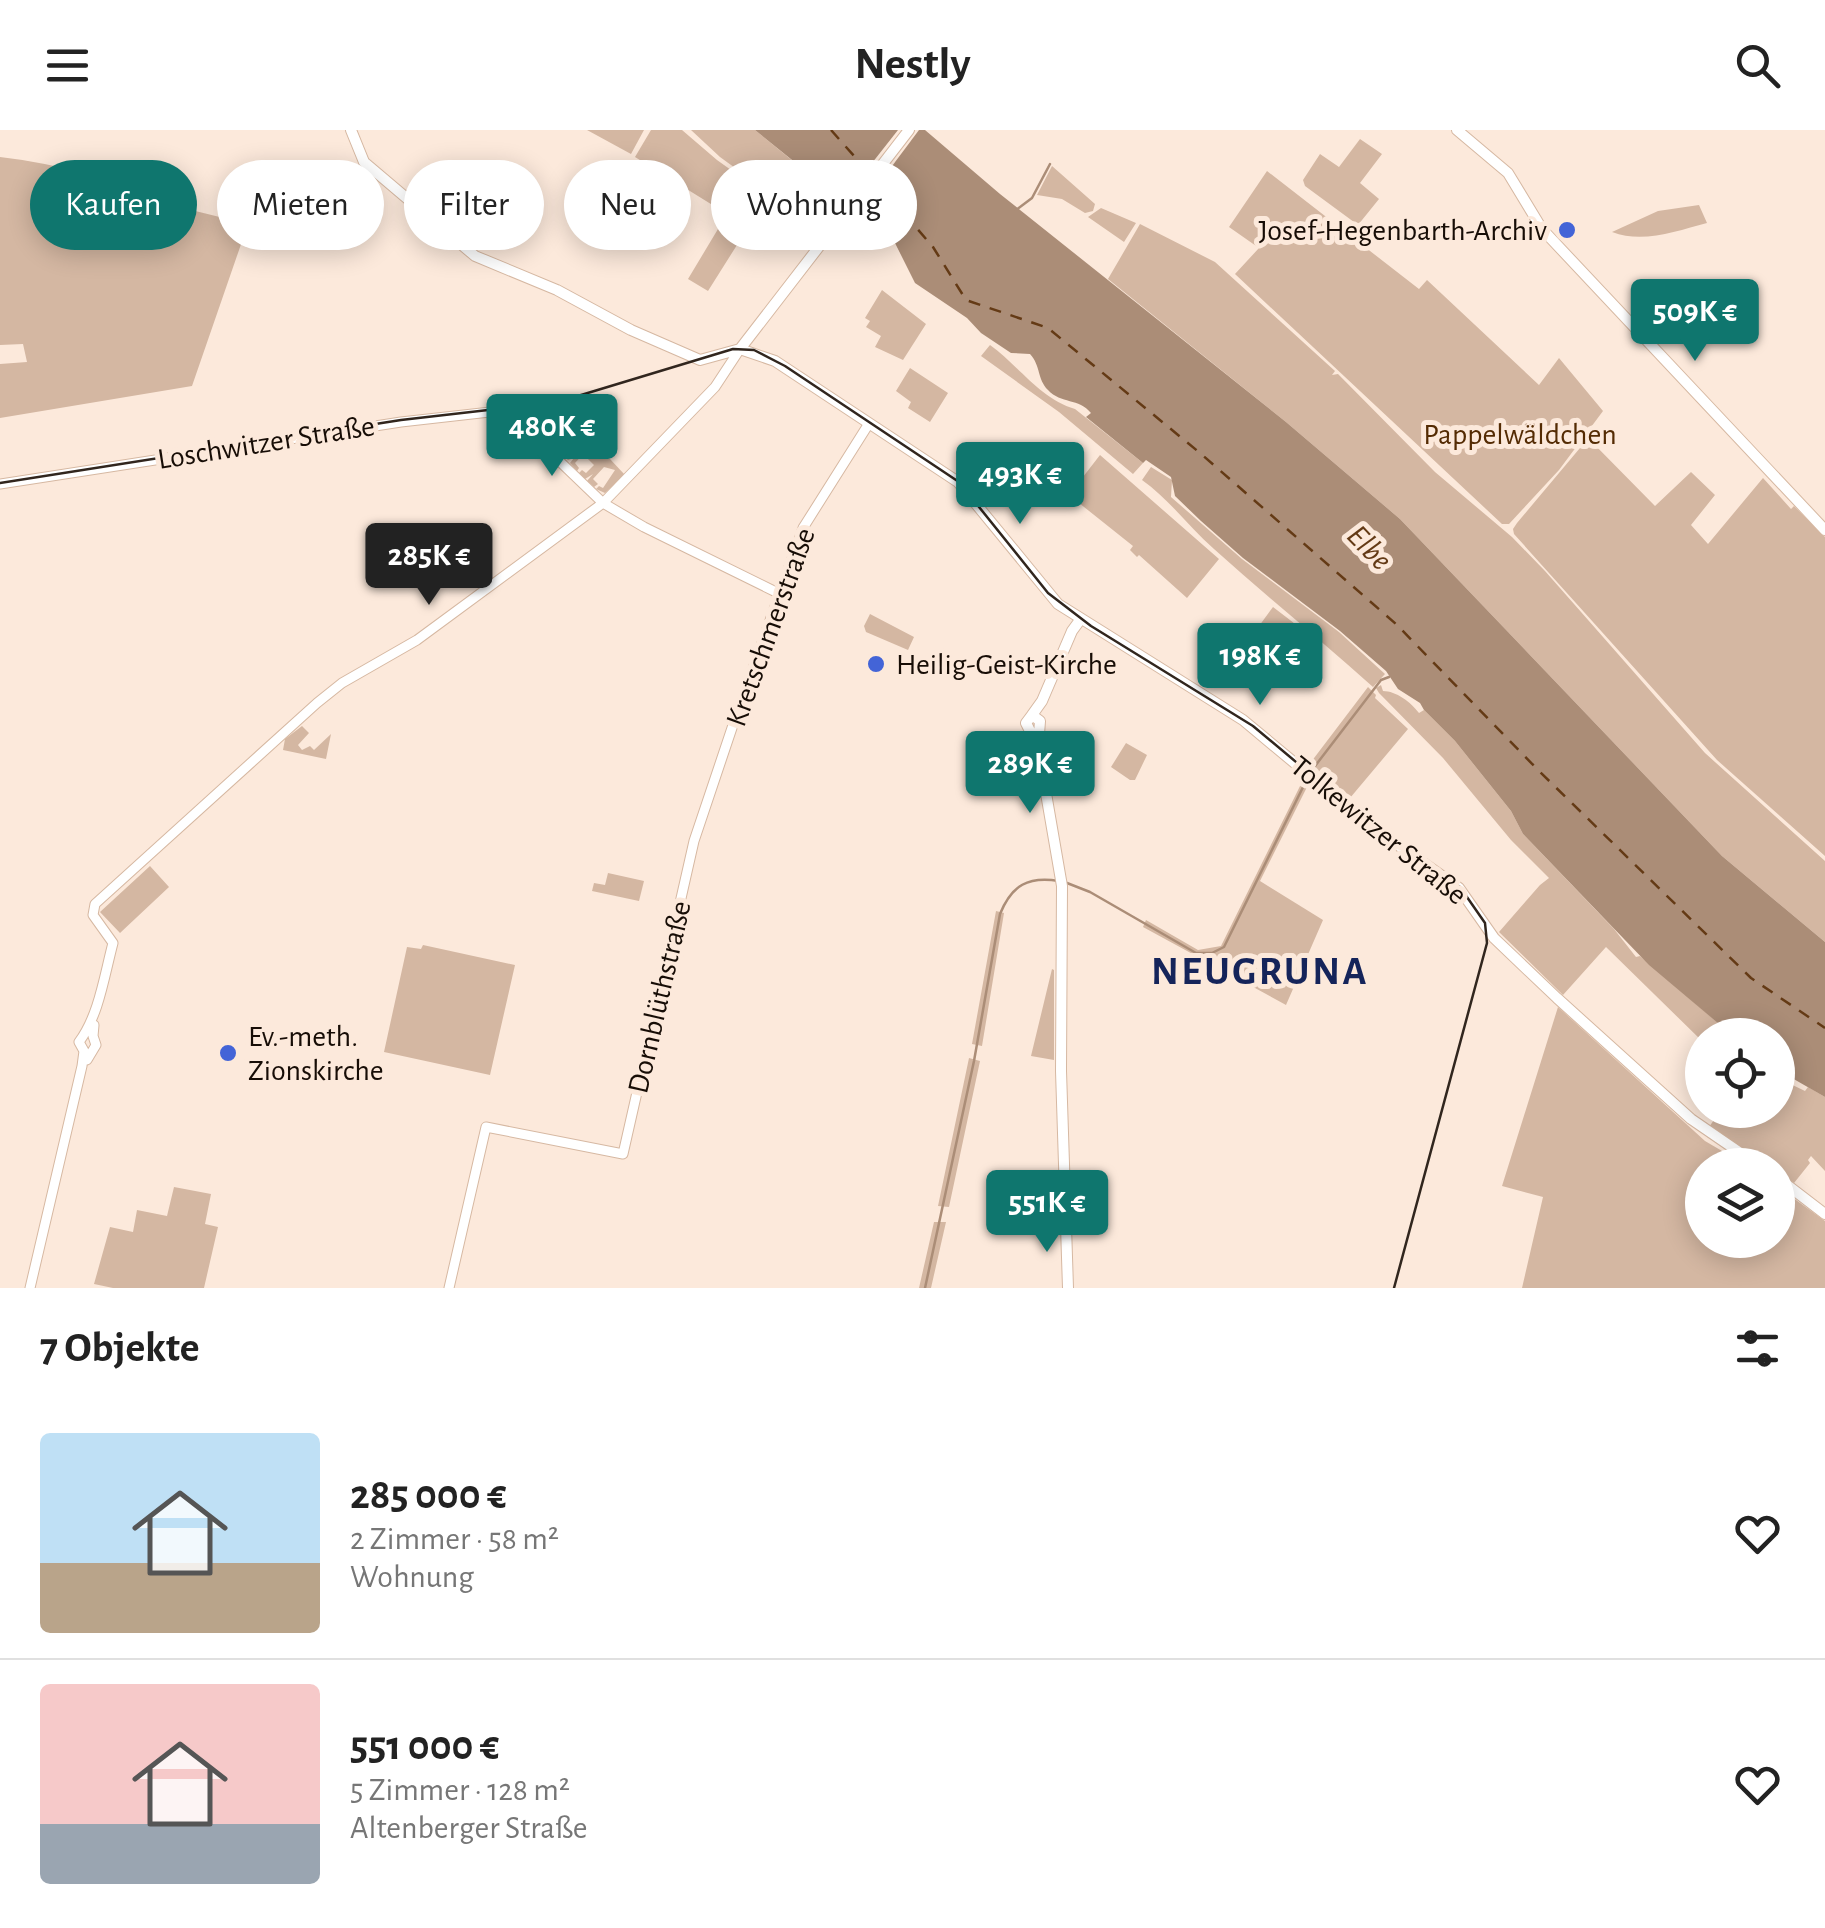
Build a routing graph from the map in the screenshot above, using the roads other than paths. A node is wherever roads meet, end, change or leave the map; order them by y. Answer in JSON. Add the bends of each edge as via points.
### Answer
{"nodes":[{"id":1,"x":351,"y":130,"type":"edge"},
{"id":2,"x":909,"y":130,"type":"edge"},
{"id":3,"x":1457,"y":130,"type":"edge"},
{"id":4,"x":758,"y":328,"type":"junction"},
{"id":5,"x":740,"y":350,"type":"junction"},
{"id":6,"x":767,"y":358,"type":"junction"},
{"id":7,"x":505,"y":409,"type":"junction"},
{"id":8,"x":868,"y":425,"type":"junction"},
{"id":9,"x":528,"y":429,"type":"junction"},
{"id":10,"x":0,"y":484,"type":"edge"},
{"id":11,"x":603,"y":502,"type":"junction"},
{"id":12,"x":1825,"y":530,"type":"edge"},
{"id":13,"x":778,"y":593,"type":"junction"},
{"id":14,"x":1080,"y":620,"type":"junction"},
{"id":15,"x":694,"y":841,"type":"joint"},
{"id":16,"x":1733,"y":1148,"type":"edge"},
{"id":17,"x":1795,"y":1191,"type":"edge"},
{"id":18,"x":1825,"y":1214,"type":"edge"},
{"id":19,"x":30,"y":1288,"type":"edge"},
{"id":20,"x":450,"y":1288,"type":"edge"},
{"id":21,"x":1068,"y":1288,"type":"edge"}],
"edges":[{"from":1,"to":5,"type":"main road","via":[[364,162],[475,256],[702,360]]},
{"from":2,"to":4,"type":"main road"},
{"from":3,"to":12,"type":"main road","via":[[1508,173],[1542,229]]},
{"from":4,"to":5,"type":"main road"},
{"from":4,"to":6,"type":"main road"},
{"from":5,"to":6,"type":"main road","name":"Tolkewitzer Straße"},
{"from":5,"to":11,"type":"street","via":[[715,387]]},
{"from":6,"to":8,"type":"main road","name":"Tolkewitzer Straße"},
{"from":7,"to":9,"type":"street"},
{"from":7,"to":9,"type":"street","name":"Loschwitzer Straße","via":[[534,406]]},
{"from":7,"to":10,"type":"street","name":"Loschwitzer Straße"},
{"from":8,"to":13,"type":"street","name":"Kretschmerstraße","via":[[803,528]]},
{"from":8,"to":14,"type":"main road","name":"Tolkewitzer Straße","via":[[963,487],[1046,594]]},
{"from":9,"to":11,"type":"street"},
{"from":11,"to":13,"type":"street"},
{"from":11,"to":19,"type":"street","via":[[417,640],[342,683],[95,904],[92,912],[113,942],[90,1036],[79,1042],[86,1051]]},
{"from":13,"to":15,"type":"street","name":"Kretschmerstraße"},
{"from":14,"to":16,"type":"main road","name":"Tolkewitzer Straße","via":[[1243,720],[1368,824],[1460,888],[1494,938],[1691,1119]]},
{"from":14,"to":21,"type":"main road","via":[[1035,722],[1062,882]]},
{"from":15,"to":20,"type":"street","name":"Dornblüthstraße","via":[[623,1154],[486,1128]]},
{"from":17,"to":18,"type":"main road"}]}
